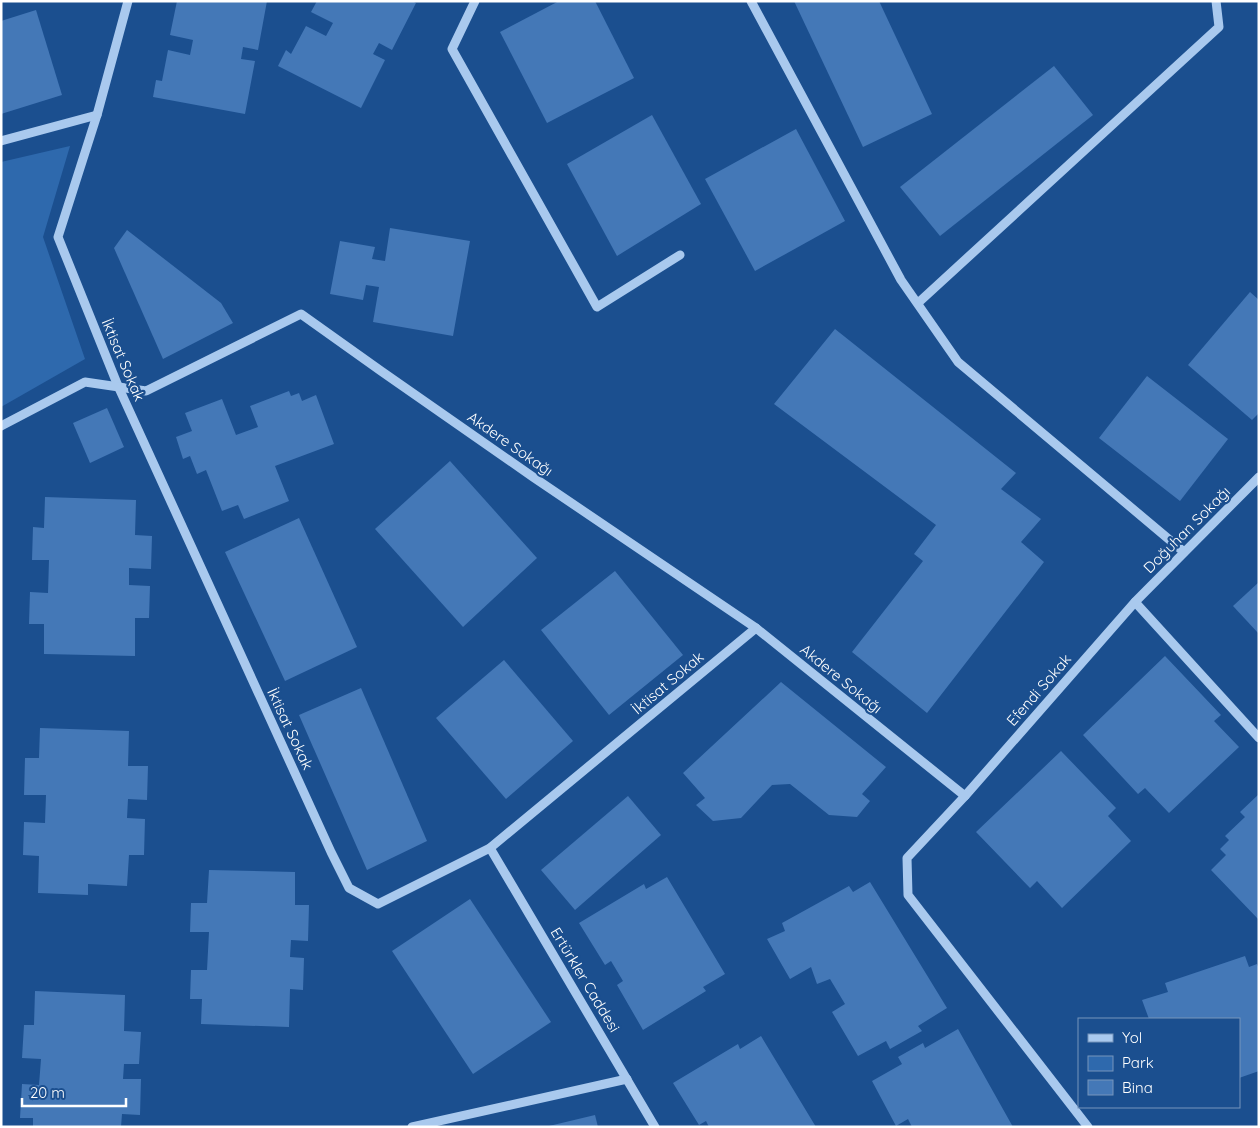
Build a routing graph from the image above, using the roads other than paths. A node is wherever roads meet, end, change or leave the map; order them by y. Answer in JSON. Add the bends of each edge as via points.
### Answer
{"nodes":[{"id":1,"x":128,"y":1,"type":"edge"},
{"id":2,"x":475,"y":1,"type":"edge"},
{"id":3,"x":751,"y":1,"type":"edge"},
{"id":4,"x":1216,"y":1,"type":"edge"},
{"id":5,"x":97,"y":115,"type":"junction"},
{"id":6,"x":1,"y":141,"type":"edge"},
{"id":7,"x":680,"y":255,"type":"dead end"},
{"id":8,"x":918,"y":303,"type":"junction"},
{"id":9,"x":118,"y":386,"type":"junction"},
{"id":10,"x":1,"y":426,"type":"edge"},
{"id":11,"x":1259,"y":477,"type":"edge"},
{"id":12,"x":1184,"y":552,"type":"junction"},
{"id":13,"x":1135,"y":602,"type":"junction"},
{"id":14,"x":756,"y":628,"type":"junction"},
{"id":15,"x":1259,"y":738,"type":"edge"},
{"id":16,"x":965,"y":796,"type":"junction"},
{"id":17,"x":490,"y":848,"type":"junction"},
{"id":18,"x":627,"y":1079,"type":"junction"},
{"id":19,"x":412,"y":1127,"type":"edge"},
{"id":20,"x":655,"y":1127,"type":"edge"},
{"id":21,"x":1088,"y":1127,"type":"edge"}],
"edges":[{"from":1,"to":5,"type":"street","name":"İktisat Sokak"},
{"from":2,"to":7,"type":"street","via":[[452,49],[597,307]]},
{"from":3,"to":8,"type":"street","via":[[901,280]]},
{"from":4,"to":8,"type":"street","via":[[1219,27]]},
{"from":5,"to":6,"type":"street"},
{"from":5,"to":9,"type":"street","name":"İktisat Sokak","via":[[58,238]]},
{"from":8,"to":12,"type":"street","via":[[958,362]]},
{"from":9,"to":10,"type":"street","name":"Akdere Sokağı","via":[[85,382]]},
{"from":9,"to":14,"type":"street","name":"Akdere Sokağı","via":[[146,391],[301,314]]},
{"from":9,"to":17,"type":"street","name":"İktisat Sokak","via":[[349,888],[378,904]]},
{"from":11,"to":12,"type":"street","name":"Doğuhan Sokağı"},
{"from":12,"to":13,"type":"street","name":"Doğuhan Sokağı"},
{"from":13,"to":15,"type":"street"},
{"from":13,"to":16,"type":"street","name":"Efendi Sokak"},
{"from":14,"to":16,"type":"street","name":"Akdere Sokağı"},
{"from":14,"to":17,"type":"street","name":"İktisat Sokak"},
{"from":16,"to":21,"type":"street","name":"Efendi Sokak","via":[[908,858],[908,895]]},
{"from":17,"to":18,"type":"street","name":"Ertürkler Caddesi"},
{"from":18,"to":19,"type":"street"},
{"from":18,"to":20,"type":"street","name":"Ertürkler Caddesi"}]}
